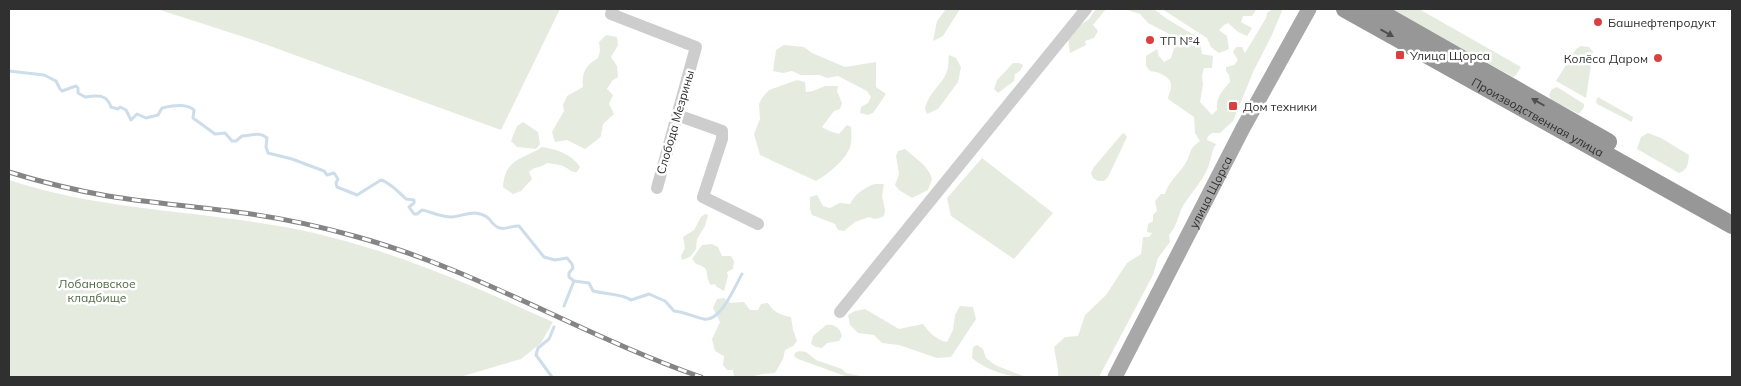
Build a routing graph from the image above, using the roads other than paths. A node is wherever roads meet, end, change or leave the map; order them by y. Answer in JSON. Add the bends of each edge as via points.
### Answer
{"nodes":[{"id":1,"x":613,"y":9,"type":"edge"},
{"id":2,"x":1086,"y":9,"type":"edge"},
{"id":3,"x":1309,"y":9,"type":"edge"},
{"id":4,"x":1345,"y":9,"type":"edge"},
{"id":5,"x":1374,"y":9,"type":"edge"},
{"id":6,"x":677,"y":115,"type":"junction"},
{"id":7,"x":657,"y":188,"type":"dead end"},
{"id":8,"x":1732,"y":213,"type":"edge"},
{"id":9,"x":758,"y":224,"type":"dead end"},
{"id":10,"x":1732,"y":225,"type":"edge"},
{"id":11,"x":840,"y":312,"type":"dead end"},
{"id":12,"x":1115,"y":377,"type":"edge"}],
"edges":[{"from":1,"to":6,"type":"street","name":"Слобода Мезрины","via":[[611,14],[696,46]]},
{"from":2,"to":11,"type":"street"},
{"from":3,"to":12,"type":"main road","name":"улица Щорса","via":[[1243,128]]},
{"from":4,"to":10,"type":"highway","name":"Производственная улица","one_way":true},
{"from":8,"to":5,"type":"highway","name":"Производственная улица","one_way":true},
{"from":6,"to":7,"type":"street","name":"Слобода Мезрины"},
{"from":6,"to":9,"type":"street","via":[[722,131],[703,197]]}]}
